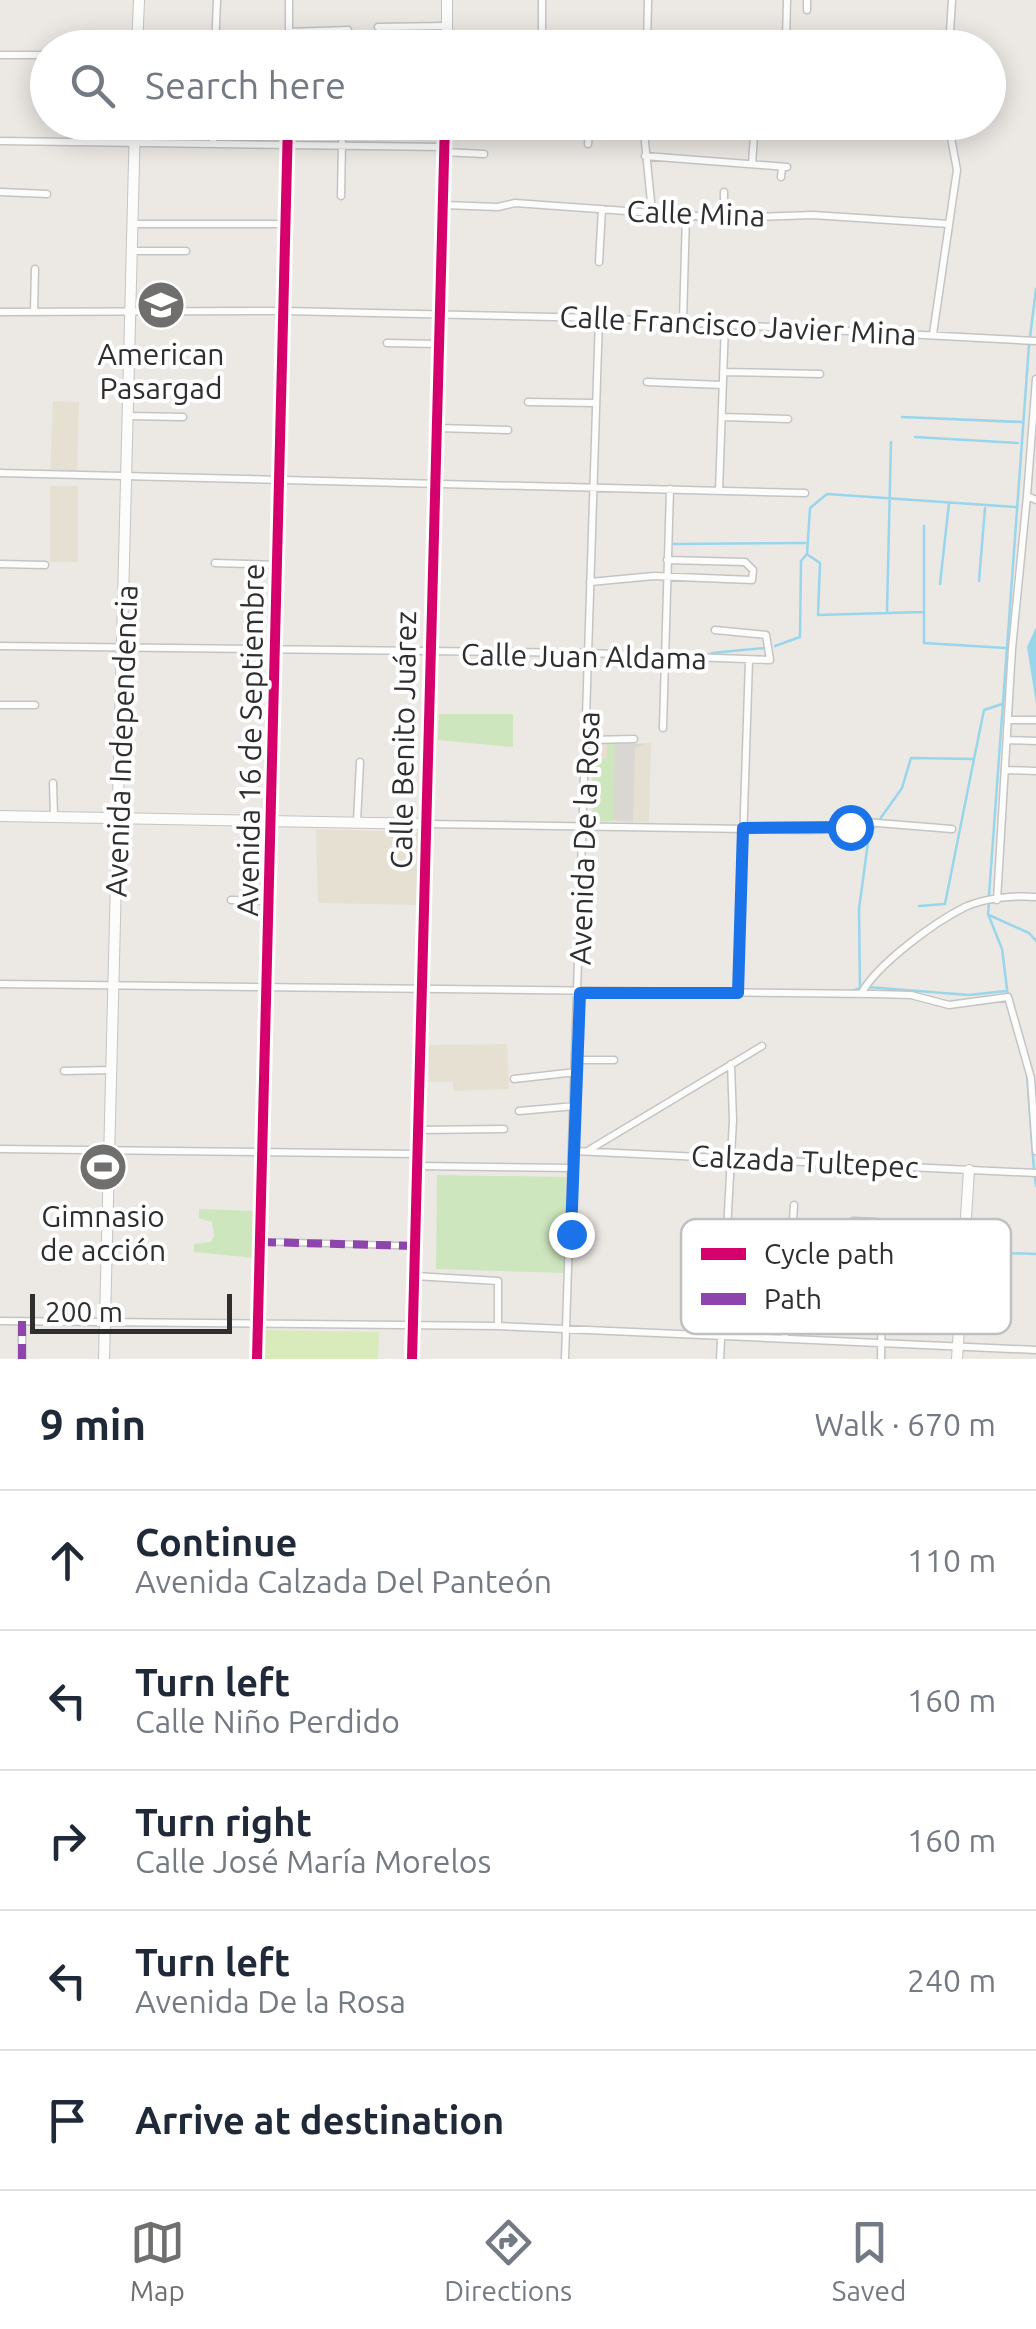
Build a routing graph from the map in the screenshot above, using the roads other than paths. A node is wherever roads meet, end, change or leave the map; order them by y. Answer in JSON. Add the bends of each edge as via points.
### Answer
{"nodes":[{"id":1,"x":139,"y":0,"type":"edge"},
{"id":2,"x":218,"y":0,"type":"edge"},
{"id":3,"x":289,"y":0,"type":"edge"},
{"id":4,"x":448,"y":0,"type":"edge"},
{"id":5,"x":542,"y":0,"type":"edge"},
{"id":6,"x":648,"y":0,"type":"edge"},
{"id":7,"x":788,"y":0,"type":"edge"},
{"id":8,"x":807,"y":0,"type":"edge"},
{"id":9,"x":952,"y":0,"type":"edge"},
{"id":10,"x":807,"y":10,"type":"dead end"},
{"id":11,"x":447,"y":26,"type":"junction"},
{"id":12,"x":378,"y":27,"type":"dead end"},
{"id":13,"x":138,"y":30,"type":"edge"},
{"id":14,"x":216,"y":30,"type":"edge"},
{"id":15,"x":289,"y":30,"type":"edge"},
{"id":16,"x":447,"y":30,"type":"edge"},
{"id":17,"x":542,"y":30,"type":"edge"},
{"id":18,"x":648,"y":30,"type":"edge"},
{"id":19,"x":787,"y":30,"type":"edge"},
{"id":20,"x":950,"y":30,"type":"edge"},
{"id":21,"x":0,"y":55,"type":"edge"},
{"id":22,"x":30,"y":55,"type":"edge"},
{"id":23,"x":213,"y":140,"type":"edge"},
{"id":24,"x":444,"y":140,"type":"edge"},
{"id":25,"x":588,"y":140,"type":"edge"},
{"id":26,"x":644,"y":140,"type":"edge"},
{"id":27,"x":754,"y":140,"type":"edge"},
{"id":28,"x":951,"y":140,"type":"edge"},
{"id":29,"x":0,"y":142,"type":"edge"},
{"id":30,"x":134,"y":142,"type":"junction"},
{"id":31,"x":288,"y":142,"type":"junction"},
{"id":32,"x":342,"y":142,"type":"junction"},
{"id":33,"x":213,"y":144,"type":"junction"},
{"id":34,"x":588,"y":144,"type":"dead end"},
{"id":35,"x":444,"y":150,"type":"junction"},
{"id":36,"x":484,"y":154,"type":"dead end"},
{"id":37,"x":645,"y":156,"type":"junction"},
{"id":38,"x":752,"y":164,"type":"junction"},
{"id":39,"x":782,"y":177,"type":"dead end"},
{"id":40,"x":0,"y":192,"type":"edge"},
{"id":41,"x":724,"y":192,"type":"dead end"},
{"id":42,"x":47,"y":194,"type":"dead end"},
{"id":43,"x":341,"y":196,"type":"dead end"},
{"id":44,"x":442,"y":204,"type":"junction"},
{"id":45,"x":602,"y":209,"type":"junction"},
{"id":46,"x":652,"y":212,"type":"junction"},
{"id":47,"x":686,"y":215,"type":"junction"},
{"id":48,"x":724,"y":218,"type":"junction"},
{"id":49,"x":132,"y":224,"type":"junction"},
{"id":50,"x":286,"y":224,"type":"junction"},
{"id":51,"x":950,"y":224,"type":"junction"},
{"id":52,"x":132,"y":251,"type":"junction"},
{"id":53,"x":186,"y":252,"type":"dead end"},
{"id":54,"x":599,"y":262,"type":"dead end"},
{"id":55,"x":35,"y":269,"type":"dead end"},
{"id":56,"x":132,"y":311,"type":"junction"},
{"id":57,"x":284,"y":311,"type":"junction"},
{"id":58,"x":0,"y":312,"type":"edge"},
{"id":59,"x":34,"y":312,"type":"junction"},
{"id":60,"x":440,"y":314,"type":"junction"},
{"id":61,"x":599,"y":318,"type":"junction"},
{"id":62,"x":684,"y":320,"type":"junction"},
{"id":63,"x":725,"y":322,"type":"junction"},
{"id":64,"x":932,"y":334,"type":"junction"},
{"id":65,"x":1035,"y":341,"type":"edge"},
{"id":66,"x":387,"y":343,"type":"dead end"},
{"id":67,"x":439,"y":344,"type":"junction"},
{"id":68,"x":723,"y":372,"type":"junction"},
{"id":69,"x":820,"y":374,"type":"dead end"},
{"id":70,"x":1036,"y":380,"type":"edge"},
{"id":71,"x":647,"y":382,"type":"dead end"},
{"id":72,"x":722,"y":385,"type":"junction"},
{"id":73,"x":528,"y":402,"type":"dead end"},
{"id":74,"x":594,"y":403,"type":"junction"},
{"id":75,"x":129,"y":416,"type":"junction"},
{"id":76,"x":183,"y":417,"type":"dead end"},
{"id":77,"x":722,"y":417,"type":"junction"},
{"id":78,"x":788,"y":419,"type":"dead end"},
{"id":79,"x":436,"y":428,"type":"junction"},
{"id":80,"x":508,"y":430,"type":"dead end"},
{"id":81,"x":0,"y":473,"type":"edge"},
{"id":82,"x":128,"y":477,"type":"junction"},
{"id":83,"x":281,"y":479,"type":"junction"},
{"id":84,"x":435,"y":482,"type":"junction"},
{"id":85,"x":593,"y":485,"type":"junction"},
{"id":86,"x":670,"y":488,"type":"junction"},
{"id":87,"x":719,"y":491,"type":"junction"},
{"id":88,"x":805,"y":493,"type":"dead end"},
{"id":89,"x":1028,"y":496,"type":"junction"},
{"id":90,"x":1036,"y":500,"type":"edge"},
{"id":91,"x":667,"y":560,"type":"junction"},
{"id":92,"x":696,"y":560,"type":"junction"},
{"id":93,"x":214,"y":563,"type":"dead end"},
{"id":94,"x":0,"y":564,"type":"edge"},
{"id":95,"x":45,"y":565,"type":"dead end"},
{"id":96,"x":279,"y":565,"type":"junction"},
{"id":97,"x":666,"y":576,"type":"junction"},
{"id":98,"x":696,"y":578,"type":"junction"},
{"id":99,"x":590,"y":582,"type":"junction"},
{"id":100,"x":715,"y":630,"type":"dead end"},
{"id":101,"x":0,"y":646,"type":"edge"},
{"id":102,"x":124,"y":648,"type":"junction"},
{"id":103,"x":277,"y":651,"type":"junction"},
{"id":104,"x":588,"y":653,"type":"junction"},
{"id":105,"x":430,"y":654,"type":"junction"},
{"id":106,"x":665,"y":656,"type":"junction"},
{"id":107,"x":749,"y":660,"type":"junction"},
{"id":108,"x":0,"y":705,"type":"edge"},
{"id":109,"x":36,"y":705,"type":"dead end"},
{"id":110,"x":1008,"y":720,"type":"junction"},
{"id":111,"x":1036,"y":720,"type":"edge"},
{"id":112,"x":663,"y":728,"type":"dead end"},
{"id":113,"x":634,"y":739,"type":"dead end"},
{"id":114,"x":588,"y":740,"type":"junction"},
{"id":115,"x":1007,"y":740,"type":"junction"},
{"id":116,"x":1036,"y":740,"type":"edge"},
{"id":117,"x":360,"y":762,"type":"dead end"},
{"id":118,"x":1005,"y":770,"type":"junction"},
{"id":119,"x":1036,"y":771,"type":"edge"},
{"id":120,"x":53,"y":783,"type":"dead end"},
{"id":121,"x":0,"y":816,"type":"edge"},
{"id":122,"x":54,"y":816,"type":"junction"},
{"id":123,"x":119,"y":817,"type":"junction"},
{"id":124,"x":272,"y":821,"type":"junction"},
{"id":125,"x":357,"y":822,"type":"junction"},
{"id":126,"x":427,"y":824,"type":"junction"},
{"id":127,"x":585,"y":827,"type":"junction"},
{"id":128,"x":743,"y":828,"type":"junction"},
{"id":129,"x":952,"y":829,"type":"dead end"},
{"id":130,"x":1036,"y":897,"type":"edge"},
{"id":131,"x":231,"y":900,"type":"dead end"},
{"id":132,"x":272,"y":900,"type":"junction"},
{"id":133,"x":994,"y":901,"type":"junction"},
{"id":134,"x":0,"y":984,"type":"edge"},
{"id":135,"x":114,"y":985,"type":"junction"},
{"id":136,"x":268,"y":990,"type":"junction"},
{"id":137,"x":422,"y":991,"type":"junction"},
{"id":138,"x":580,"y":993,"type":"junction"},
{"id":139,"x":738,"y":993,"type":"junction"},
{"id":140,"x":861,"y":994,"type":"junction"},
{"id":141,"x":762,"y":1046,"type":"dead end"},
{"id":142,"x":577,"y":1060,"type":"junction"},
{"id":143,"x":614,"y":1060,"type":"dead end"},
{"id":144,"x":731,"y":1064,"type":"junction"},
{"id":145,"x":112,"y":1070,"type":"junction"},
{"id":146,"x":64,"y":1071,"type":"dead end"},
{"id":147,"x":576,"y":1072,"type":"junction"},
{"id":148,"x":514,"y":1079,"type":"dead end"},
{"id":149,"x":575,"y":1106,"type":"junction"},
{"id":150,"x":519,"y":1111,"type":"dead end"},
{"id":151,"x":504,"y":1129,"type":"dead end"},
{"id":152,"x":418,"y":1130,"type":"junction"},
{"id":153,"x":0,"y":1149,"type":"edge"},
{"id":154,"x":574,"y":1151,"type":"junction"},
{"id":155,"x":588,"y":1151,"type":"junction"},
{"id":156,"x":1036,"y":1151,"type":"edge"},
{"id":157,"x":111,"y":1152,"type":"junction"},
{"id":158,"x":266,"y":1152,"type":"junction"},
{"id":159,"x":732,"y":1158,"type":"junction"},
{"id":160,"x":418,"y":1160,"type":"junction"},
{"id":161,"x":574,"y":1168,"type":"junction"},
{"id":162,"x":969,"y":1170,"type":"junction"},
{"id":163,"x":1034,"y":1173,"type":"edge"},
{"id":164,"x":794,"y":1205,"type":"dead end"},
{"id":165,"x":728,"y":1219,"type":"edge"},
{"id":166,"x":793,"y":1219,"type":"edge"},
{"id":167,"x":966,"y":1219,"type":"edge"},
{"id":168,"x":277,"y":1242,"type":"dead end"},
{"id":169,"x":416,"y":1246,"type":"junction"},
{"id":170,"x":415,"y":1276,"type":"junction"},
{"id":171,"x":0,"y":1321,"type":"edge"},
{"id":172,"x":22,"y":1321,"type":"junction"},
{"id":173,"x":105,"y":1324,"type":"junction"},
{"id":174,"x":257,"y":1325,"type":"junction"},
{"id":175,"x":413,"y":1326,"type":"junction"},
{"id":176,"x":498,"y":1326,"type":"junction"},
{"id":177,"x":566,"y":1329,"type":"junction"},
{"id":178,"x":681,"y":1333,"type":"edge"},
{"id":179,"x":696,"y":1334,"type":"edge"},
{"id":180,"x":882,"y":1334,"type":"edge"},
{"id":181,"x":722,"y":1335,"type":"junction"},
{"id":182,"x":785,"y":1336,"type":"joint"},
{"id":183,"x":882,"y":1343,"type":"junction"},
{"id":184,"x":1036,"y":1350,"type":"edge"},
{"id":185,"x":957,"y":1353,"type":"edge"},
{"id":186,"x":22,"y":1359,"type":"edge"},
{"id":187,"x":104,"y":1359,"type":"edge"},
{"id":188,"x":257,"y":1359,"type":"edge"},
{"id":189,"x":412,"y":1359,"type":"edge"},
{"id":190,"x":565,"y":1359,"type":"edge"},
{"id":191,"x":720,"y":1359,"type":"edge"},
{"id":192,"x":881,"y":1359,"type":"edge"}],
"edges":[{"from":1,"to":13,"type":"main road"},
{"from":2,"to":14,"type":"street"},
{"from":3,"to":15,"type":"street"},
{"from":4,"to":11,"type":"main road"},
{"from":5,"to":17,"type":"street"},
{"from":6,"to":18,"type":"street"},
{"from":7,"to":19,"type":"street"},
{"from":8,"to":10,"type":"street"},
{"from":9,"to":20,"type":"street"},
{"from":11,"to":12,"type":"street"},
{"from":11,"to":16,"type":"main road"},
{"from":21,"to":22,"type":"street"},
{"from":23,"to":33,"type":"street"},
{"from":24,"to":35,"type":"main road","name":"Calle Benito Juárez"},
{"from":25,"to":34,"type":"street"},
{"from":26,"to":37,"type":"street"},
{"from":27,"to":38,"type":"street"},
{"from":28,"to":51,"type":"street","via":[[957,170]]},
{"from":29,"to":30,"type":"street"},
{"from":30,"to":33,"type":"street"},
{"from":30,"to":49,"type":"main road","name":"Avenida Independencia"},
{"from":31,"to":32,"type":"street"},
{"from":31,"to":33,"type":"street"},
{"from":31,"to":50,"type":"street","name":"Avenida 16 de Septiembre"},
{"from":32,"to":35,"type":"street"},
{"from":32,"to":43,"type":"street"},
{"from":35,"to":36,"type":"street"},
{"from":35,"to":44,"type":"main road","name":"Calle Benito Juárez"},
{"from":37,"to":38,"type":"street"},
{"from":37,"to":46,"type":"street"},
{"from":38,"to":39,"type":"street","via":[[784,167]]},
{"from":40,"to":42,"type":"street"},
{"from":41,"to":48,"type":"street"},
{"from":44,"to":45,"type":"street","name":"Calle Mina"},
{"from":44,"to":60,"type":"main road","name":"Calle Benito Juárez"},
{"from":45,"to":46,"type":"street","name":"Calle Mina"},
{"from":45,"to":54,"type":"street"},
{"from":46,"to":47,"type":"street","name":"Calle Mina"},
{"from":47,"to":48,"type":"street","name":"Calle Mina"},
{"from":47,"to":62,"type":"street"},
{"from":48,"to":51,"type":"street","name":"Calle Mina","via":[[813,215]]},
{"from":49,"to":50,"type":"street"},
{"from":49,"to":52,"type":"main road","name":"Avenida Independencia"},
{"from":50,"to":57,"type":"street","name":"Avenida 16 de Septiembre"},
{"from":51,"to":64,"type":"street"},
{"from":52,"to":53,"type":"street"},
{"from":52,"to":56,"type":"main road","name":"Avenida Independencia"},
{"from":55,"to":59,"type":"street"},
{"from":56,"to":57,"type":"street","name":"Calle Francisco Javier Mina"},
{"from":56,"to":59,"type":"street","name":"Calle Francisco Javier Mina"},
{"from":56,"to":75,"type":"main road","name":"Avenida Independencia"},
{"from":57,"to":60,"type":"street","name":"Calle Francisco Javier Mina"},
{"from":57,"to":83,"type":"street","name":"Avenida 16 de Septiembre"},
{"from":58,"to":59,"type":"street","name":"Calle Francisco Javier Mina"},
{"from":60,"to":61,"type":"street","name":"Calle Francisco Javier Mina"},
{"from":60,"to":67,"type":"main road","name":"Calle Benito Juárez"},
{"from":61,"to":62,"type":"street","name":"Calle Francisco Javier Mina"},
{"from":61,"to":74,"type":"street","name":"Avenida De la Rosa"},
{"from":62,"to":63,"type":"street","name":"Calle Francisco Javier Mina"},
{"from":63,"to":64,"type":"street","name":"Calle Francisco Javier Mina"},
{"from":63,"to":68,"type":"street"},
{"from":64,"to":65,"type":"street","name":"Calle Francisco Javier Mina"},
{"from":66,"to":67,"type":"street"},
{"from":67,"to":79,"type":"main road","name":"Calle Benito Juárez"},
{"from":68,"to":69,"type":"street"},
{"from":68,"to":72,"type":"street"},
{"from":70,"to":89,"type":"street"},
{"from":71,"to":72,"type":"street"},
{"from":72,"to":77,"type":"street"},
{"from":73,"to":74,"type":"street"},
{"from":74,"to":85,"type":"street","name":"Avenida De la Rosa"},
{"from":75,"to":76,"type":"street"},
{"from":75,"to":82,"type":"main road","name":"Avenida Independencia"},
{"from":77,"to":78,"type":"street"},
{"from":77,"to":87,"type":"street"},
{"from":79,"to":80,"type":"street"},
{"from":79,"to":84,"type":"main road","name":"Calle Benito Juárez"},
{"from":81,"to":82,"type":"street"},
{"from":82,"to":83,"type":"street"},
{"from":82,"to":102,"type":"main road","name":"Avenida Independencia"},
{"from":83,"to":84,"type":"street"},
{"from":83,"to":96,"type":"street","name":"Avenida 16 de Septiembre"},
{"from":84,"to":85,"type":"street"},
{"from":84,"to":105,"type":"main road","name":"Calle Benito Juárez"},
{"from":85,"to":86,"type":"street"},
{"from":85,"to":99,"type":"street","name":"Avenida De la Rosa"},
{"from":86,"to":87,"type":"street"},
{"from":86,"to":91,"type":"street"},
{"from":87,"to":88,"type":"street"},
{"from":89,"to":90,"type":"street"},
{"from":89,"to":110,"type":"street"},
{"from":91,"to":92,"type":"street"},
{"from":91,"to":97,"type":"street"},
{"from":92,"to":98,"type":"street"},
{"from":92,"to":98,"type":"street","via":[[744,562],[753,570],[752,580]]},
{"from":93,"to":96,"type":"street"},
{"from":94,"to":95,"type":"street"},
{"from":96,"to":103,"type":"street","name":"Avenida 16 de Septiembre"},
{"from":97,"to":98,"type":"street"},
{"from":97,"to":99,"type":"street"},
{"from":97,"to":106,"type":"street"},
{"from":99,"to":104,"type":"street","name":"Avenida De la Rosa"},
{"from":100,"to":107,"type":"street","via":[[766,636],[770,660]]},
{"from":101,"to":102,"type":"street","name":"Calle Juan Aldama"},
{"from":102,"to":103,"type":"street","name":"Calle Juan Aldama"},
{"from":102,"to":123,"type":"main road","name":"Avenida Independencia"},
{"from":103,"to":105,"type":"street","name":"Calle Juan Aldama"},
{"from":103,"to":124,"type":"street","name":"Avenida 16 de Septiembre"},
{"from":104,"to":105,"type":"street","name":"Calle Juan Aldama"},
{"from":104,"to":106,"type":"street","name":"Calle Juan Aldama"},
{"from":104,"to":114,"type":"street","name":"Avenida De la Rosa"},
{"from":105,"to":126,"type":"main road","name":"Calle Benito Juárez"},
{"from":106,"to":107,"type":"street","name":"Calle Juan Aldama"},
{"from":106,"to":112,"type":"street"},
{"from":107,"to":128,"type":"street"},
{"from":108,"to":109,"type":"street"},
{"from":110,"to":111,"type":"street"},
{"from":110,"to":115,"type":"street"},
{"from":113,"to":114,"type":"street"},
{"from":114,"to":127,"type":"street","name":"Avenida De la Rosa"},
{"from":115,"to":116,"type":"street"},
{"from":115,"to":118,"type":"street"},
{"from":117,"to":125,"type":"street"},
{"from":118,"to":119,"type":"street"},
{"from":118,"to":133,"type":"street"},
{"from":120,"to":122,"type":"street"},
{"from":121,"to":122,"type":"main road"},
{"from":122,"to":123,"type":"main road"},
{"from":123,"to":124,"type":"main road"},
{"from":123,"to":135,"type":"main road","name":"Avenida Independencia"},
{"from":124,"to":125,"type":"main road"},
{"from":124,"to":132,"type":"street","name":"Avenida 16 de Septiembre"},
{"from":125,"to":126,"type":"main road"},
{"from":126,"to":127,"type":"street"},
{"from":126,"to":137,"type":"main road","name":"Calle Benito Juárez"},
{"from":127,"to":128,"type":"street"},
{"from":127,"to":138,"type":"street","name":"Avenida De la Rosa"},
{"from":128,"to":129,"type":"street","via":[[870,822]]},
{"from":128,"to":139,"type":"street"},
{"from":130,"to":133,"type":"street"},
{"from":131,"to":132,"type":"street"},
{"from":132,"to":136,"type":"street","name":"Avenida 16 de Septiembre"},
{"from":133,"to":140,"type":"street","via":[[958,912],[894,958]]},
{"from":134,"to":135,"type":"street"},
{"from":135,"to":136,"type":"street"},
{"from":135,"to":145,"type":"main road","name":"Avenida Independencia"},
{"from":136,"to":137,"type":"street"},
{"from":136,"to":158,"type":"street","name":"Avenida 16 de Septiembre"},
{"from":137,"to":138,"type":"street"},
{"from":137,"to":152,"type":"main road","name":"Calle Benito Juárez"},
{"from":138,"to":139,"type":"street"},
{"from":138,"to":142,"type":"street","name":"Avenida De la Rosa"},
{"from":139,"to":140,"type":"street"},
{"from":140,"to":156,"type":"street","via":[[948,1006],[1010,998],[1031,1078]]},
{"from":141,"to":144,"type":"street"},
{"from":142,"to":143,"type":"street"},
{"from":142,"to":147,"type":"street","name":"Avenida De la Rosa"},
{"from":144,"to":155,"type":"street"},
{"from":144,"to":159,"type":"street"},
{"from":145,"to":146,"type":"street"},
{"from":145,"to":157,"type":"main road","name":"Avenida Independencia"},
{"from":147,"to":148,"type":"street"},
{"from":147,"to":149,"type":"street","name":"Avenida De la Rosa"},
{"from":149,"to":150,"type":"street"},
{"from":149,"to":154,"type":"street","name":"Avenida De la Rosa"},
{"from":151,"to":152,"type":"street"},
{"from":152,"to":160,"type":"main road","name":"Calle Benito Juárez"},
{"from":153,"to":157,"type":"street"},
{"from":154,"to":155,"type":"street","name":"Calzada Tultepec"},
{"from":154,"to":161,"type":"street","name":"Avenida De la Rosa"},
{"from":155,"to":159,"type":"street","name":"Calzada Tultepec"},
{"from":157,"to":158,"type":"street"},
{"from":157,"to":173,"type":"main road","name":"Avenida Independencia"},
{"from":158,"to":160,"type":"street"},
{"from":158,"to":174,"type":"street","name":"Avenida 16 de Septiembre"},
{"from":159,"to":162,"type":"street","name":"Calzada Tultepec"},
{"from":159,"to":165,"type":"street"},
{"from":160,"to":161,"type":"street"},
{"from":160,"to":169,"type":"main road","name":"Calle Benito Juárez"},
{"from":161,"to":177,"type":"street","name":"Avenida De la Rosa"},
{"from":162,"to":163,"type":"street","name":"Calzada Tultepec"},
{"from":162,"to":167,"type":"main road"},
{"from":164,"to":166,"type":"street"},
{"from":168,"to":169,"type":"street"},
{"from":169,"to":170,"type":"main road","name":"Calle Benito Juárez"},
{"from":170,"to":175,"type":"main road","name":"Calle Benito Juárez"},
{"from":170,"to":176,"type":"street","via":[[499,1282]]},
{"from":171,"to":172,"type":"street"},
{"from":172,"to":173,"type":"street"},
{"from":172,"to":186,"type":"street"},
{"from":173,"to":174,"type":"street"},
{"from":173,"to":187,"type":"main road","name":"Avenida Independencia"},
{"from":174,"to":175,"type":"street"},
{"from":174,"to":188,"type":"street","name":"Avenida 16 de Septiembre"},
{"from":175,"to":176,"type":"street"},
{"from":175,"to":189,"type":"main road","name":"Calle Benito Juárez"},
{"from":176,"to":177,"type":"street"},
{"from":177,"to":178,"type":"street"},
{"from":177,"to":190,"type":"street","name":"Avenida De la Rosa"},
{"from":179,"to":181,"type":"street"},
{"from":180,"to":183,"type":"street"},
{"from":181,"to":182,"type":"street"},
{"from":181,"to":191,"type":"street"},
{"from":182,"to":183,"type":"street"},
{"from":183,"to":185,"type":"street"},
{"from":183,"to":192,"type":"street"},
{"from":184,"to":185,"type":"street"}]}
